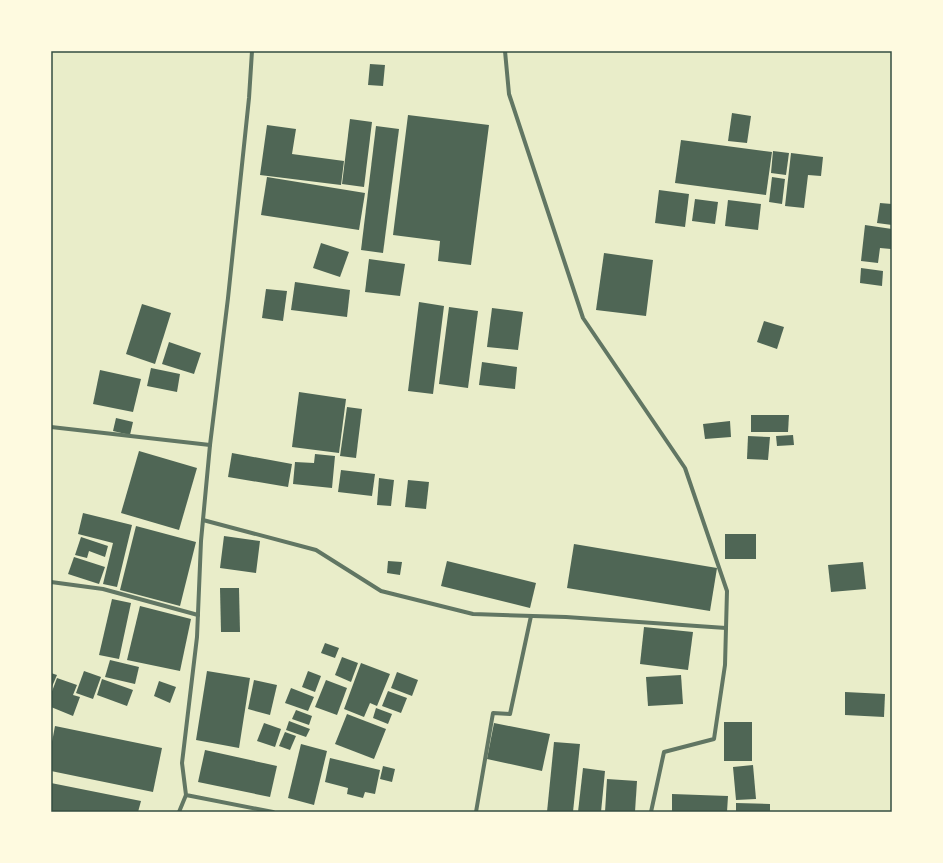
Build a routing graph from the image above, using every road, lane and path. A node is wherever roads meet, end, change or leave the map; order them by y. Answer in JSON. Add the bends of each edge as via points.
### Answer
{"nodes":[{"id":1,"x":252,"y":51,"type":"edge"},
{"id":2,"x":505,"y":51,"type":"edge"},
{"id":3,"x":51,"y":427,"type":"edge"},
{"id":4,"x":210,"y":445,"type":"junction"},
{"id":5,"x":203,"y":520,"type":"junction"},
{"id":6,"x":51,"y":582,"type":"edge"},
{"id":7,"x":198,"y":614,"type":"junction"},
{"id":8,"x":531,"y":616,"type":"junction"},
{"id":9,"x":726,"y":628,"type":"junction"},
{"id":10,"x":186,"y":795,"type":"junction"},
{"id":11,"x":179,"y":812,"type":"edge"},
{"id":12,"x":273,"y":812,"type":"edge"},
{"id":13,"x":476,"y":812,"type":"edge"},
{"id":14,"x":652,"y":812,"type":"edge"}],
"edges":[{"from":1,"to":4,"type":"street","via":[[249,105]]},
{"from":2,"to":9,"type":"street","via":[[509,94],[583,318],[685,468],[727,591]]},
{"from":3,"to":4,"type":"street"},
{"from":4,"to":5,"type":"street"},
{"from":5,"to":7,"type":"street"},
{"from":5,"to":8,"type":"street","via":[[316,550],[381,591],[473,614]]},
{"from":6,"to":7,"type":"street","via":[[103,590]]},
{"from":7,"to":10,"type":"street","via":[[182,763]]},
{"from":8,"to":9,"type":"street"},
{"from":8,"to":13,"type":"street","via":[[510,714],[493,713]]},
{"from":9,"to":14,"type":"street","via":[[725,665],[714,739],[664,752]]},
{"from":10,"to":11,"type":"street"},
{"from":10,"to":12,"type":"street"}]}
